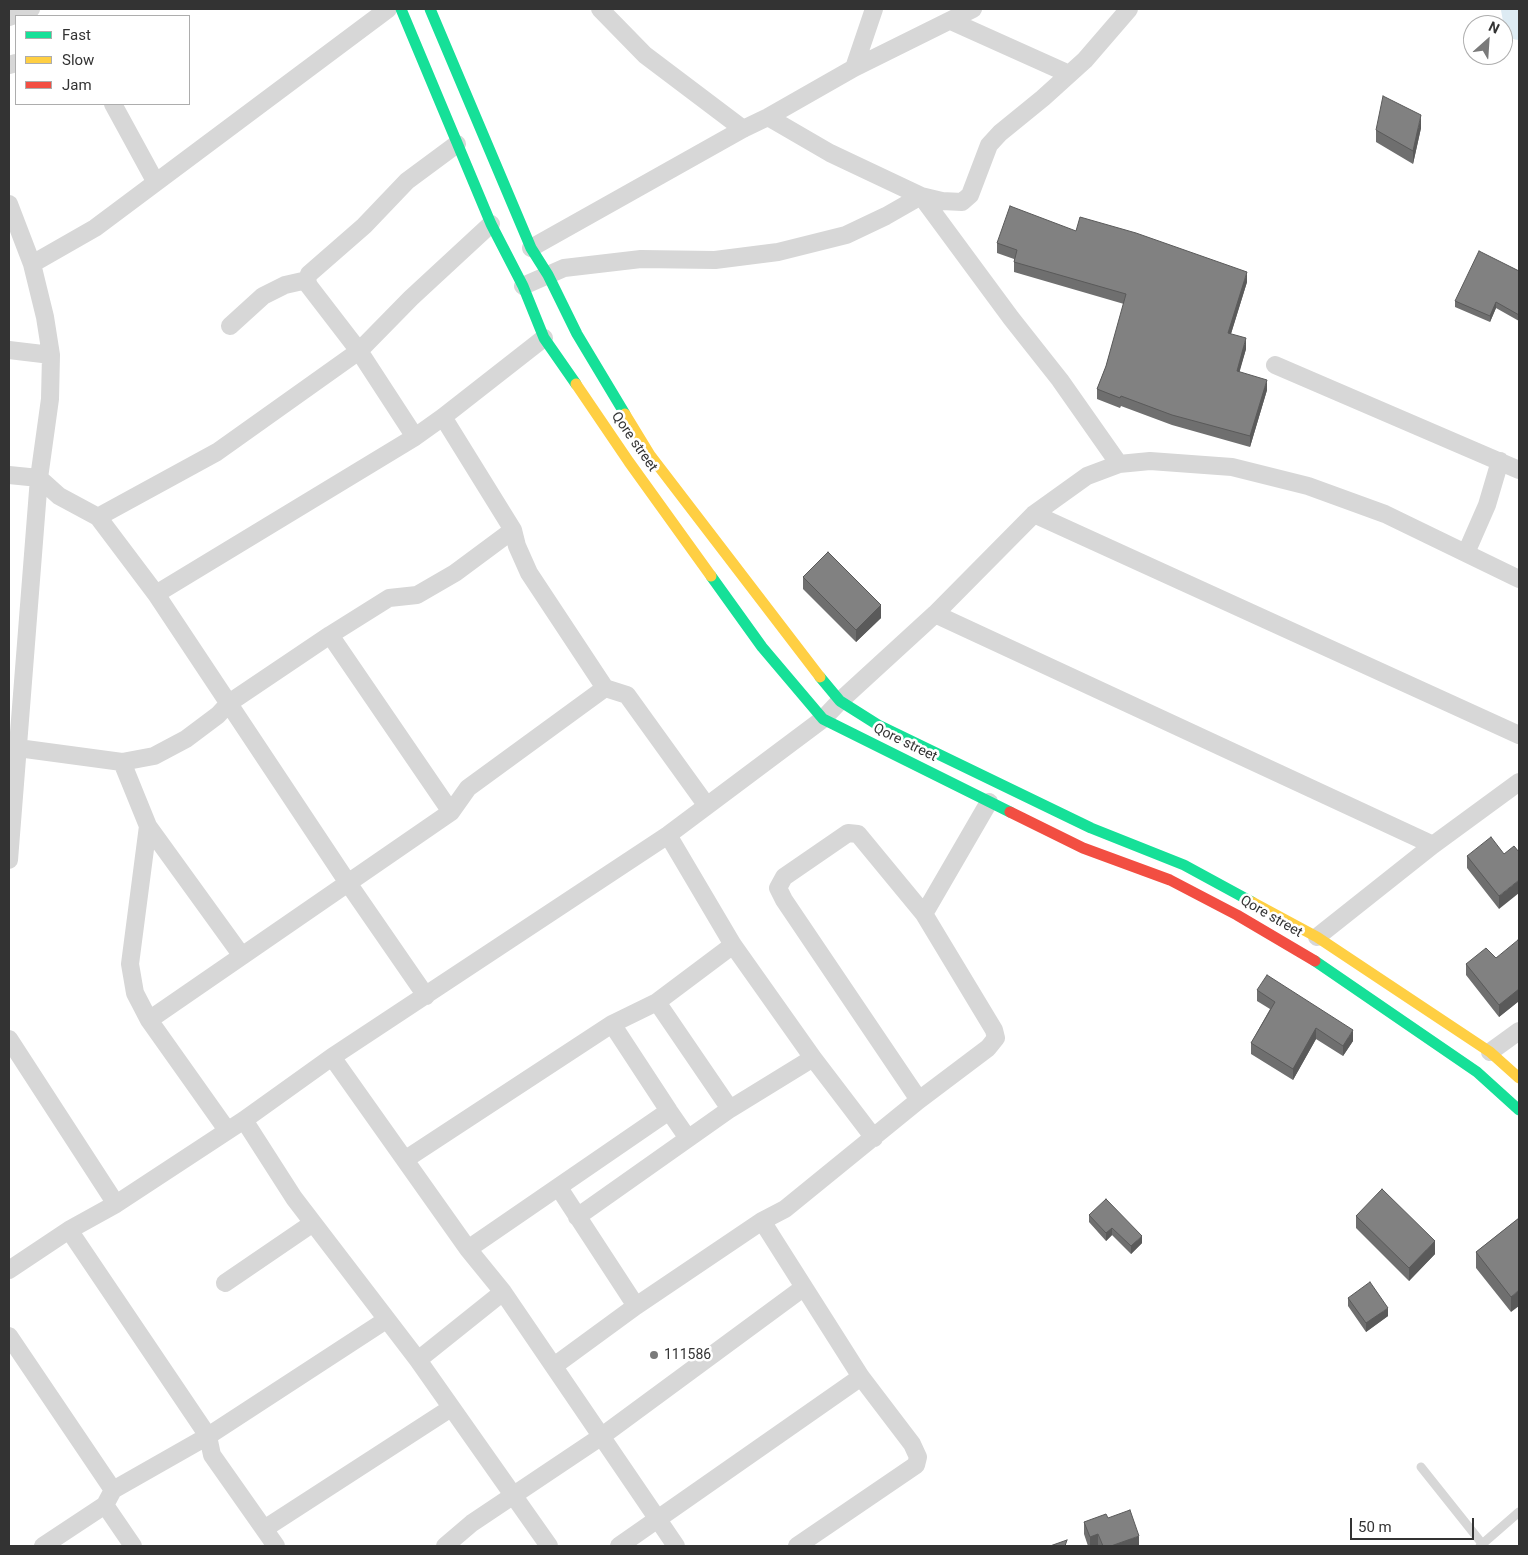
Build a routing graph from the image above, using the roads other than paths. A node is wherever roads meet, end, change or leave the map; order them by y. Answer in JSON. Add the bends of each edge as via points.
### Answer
{"nodes":[{"id":1,"x":31,"y":9,"type":"edge"},
{"id":2,"x":388,"y":9,"type":"edge"},
{"id":3,"x":401,"y":9,"type":"edge"},
{"id":4,"x":430,"y":9,"type":"edge"},
{"id":5,"x":600,"y":9,"type":"edge"},
{"id":6,"x":874,"y":9,"type":"edge"},
{"id":7,"x":973,"y":9,"type":"edge"},
{"id":8,"x":1129,"y":9,"type":"edge"},
{"id":9,"x":9,"y":17,"type":"edge"},
{"id":10,"x":951,"y":21,"type":"junction"},
{"id":11,"x":854,"y":68,"type":"junction"},
{"id":12,"x":1068,"y":74,"type":"junction"},
{"id":13,"x":114,"y":105,"type":"edge"},
{"id":14,"x":768,"y":117,"type":"junction"},
{"id":15,"x":743,"y":129,"type":"junction"},
{"id":16,"x":456,"y":144,"type":"junction"},
{"id":17,"x":155,"y":182,"type":"junction"},
{"id":18,"x":489,"y":185,"type":"junction"},
{"id":19,"x":921,"y":196,"type":"junction"},
{"id":20,"x":9,"y":204,"type":"edge"},
{"id":21,"x":491,"y":224,"type":"junction"},
{"id":22,"x":530,"y":248,"type":"junction"},
{"id":23,"x":32,"y":264,"type":"junction"},
{"id":24,"x":548,"y":276,"type":"junction"},
{"id":25,"x":306,"y":280,"type":"junction"},
{"id":26,"x":523,"y":286,"type":"junction"},
{"id":27,"x":230,"y":326,"type":"dead end"},
{"id":28,"x":544,"y":338,"type":"junction"},
{"id":29,"x":9,"y":350,"type":"edge"},
{"id":30,"x":358,"y":351,"type":"junction"},
{"id":31,"x":51,"y":355,"type":"junction"},
{"id":32,"x":1275,"y":366,"type":"dead end"},
{"id":33,"x":443,"y":417,"type":"junction"},
{"id":34,"x":415,"y":437,"type":"junction"},
{"id":35,"x":1500,"y":461,"type":"junction"},
{"id":36,"x":1119,"y":464,"type":"junction"},
{"id":37,"x":1519,"y":470,"type":"edge"},
{"id":38,"x":9,"y":475,"type":"edge"},
{"id":39,"x":39,"y":478,"type":"junction"},
{"id":40,"x":1034,"y":514,"type":"junction"},
{"id":41,"x":98,"y":517,"type":"junction"},
{"id":42,"x":513,"y":530,"type":"junction"},
{"id":43,"x":1466,"y":552,"type":"junction"},
{"id":44,"x":1519,"y":578,"type":"edge"},
{"id":45,"x":156,"y":594,"type":"junction"},
{"id":46,"x":935,"y":614,"type":"junction"},
{"id":47,"x":330,"y":635,"type":"junction"},
{"id":48,"x":605,"y":688,"type":"junction"},
{"id":49,"x":840,"y":701,"type":"junction"},
{"id":50,"x":229,"y":703,"type":"junction"},
{"id":51,"x":823,"y":719,"type":"junction"},
{"id":52,"x":1519,"y":735,"type":"edge"},
{"id":53,"x":18,"y":748,"type":"junction"},
{"id":54,"x":122,"y":762,"type":"junction"},
{"id":55,"x":1519,"y":782,"type":"edge"},
{"id":56,"x":989,"y":802,"type":"junction"},
{"id":57,"x":12,"y":804,"type":"edge"},
{"id":58,"x":707,"y":806,"type":"junction"},
{"id":59,"x":451,"y":812,"type":"junction"},
{"id":60,"x":148,"y":826,"type":"junction"},
{"id":61,"x":668,"y":835,"type":"junction"},
{"id":62,"x":1433,"y":845,"type":"junction"},
{"id":63,"x":9,"y":860,"type":"edge"},
{"id":64,"x":348,"y":882,"type":"junction"},
{"id":65,"x":924,"y":914,"type":"junction"},
{"id":66,"x":1317,"y":937,"type":"junction"},
{"id":67,"x":734,"y":945,"type":"junction"},
{"id":68,"x":242,"y":956,"type":"junction"},
{"id":69,"x":426,"y":996,"type":"junction"},
{"id":70,"x":657,"y":1002,"type":"junction"},
{"id":71,"x":149,"y":1020,"type":"junction"},
{"id":72,"x":612,"y":1024,"type":"junction"},
{"id":73,"x":1519,"y":1031,"type":"edge"},
{"id":74,"x":9,"y":1039,"type":"edge"},
{"id":75,"x":1490,"y":1052,"type":"junction"},
{"id":76,"x":332,"y":1057,"type":"junction"},
{"id":77,"x":813,"y":1058,"type":"junction"},
{"id":78,"x":1519,"y":1078,"type":"edge"},
{"id":79,"x":919,"y":1100,"type":"junction"},
{"id":80,"x":730,"y":1109,"type":"junction"},
{"id":81,"x":1519,"y":1110,"type":"edge"},
{"id":82,"x":669,"y":1111,"type":"junction"},
{"id":83,"x":244,"y":1120,"type":"junction"},
{"id":84,"x":227,"y":1130,"type":"junction"},
{"id":85,"x":687,"y":1137,"type":"junction"},
{"id":86,"x":874,"y":1138,"type":"junction"},
{"id":87,"x":406,"y":1160,"type":"junction"},
{"id":88,"x":559,"y":1188,"type":"junction"},
{"id":89,"x":116,"y":1204,"type":"junction"},
{"id":90,"x":577,"y":1217,"type":"junction"},
{"id":91,"x":762,"y":1221,"type":"junction"},
{"id":92,"x":313,"y":1223,"type":"junction"},
{"id":93,"x":69,"y":1230,"type":"junction"},
{"id":94,"x":468,"y":1249,"type":"junction"},
{"id":95,"x":9,"y":1270,"type":"edge"},
{"id":96,"x":226,"y":1283,"type":"dead end"},
{"id":97,"x":803,"y":1288,"type":"junction"},
{"id":98,"x":503,"y":1292,"type":"junction"},
{"id":99,"x":636,"y":1306,"type":"junction"},
{"id":100,"x":386,"y":1320,"type":"junction"},
{"id":101,"x":9,"y":1336,"type":"edge"},
{"id":102,"x":418,"y":1360,"type":"junction"},
{"id":103,"x":554,"y":1366,"type":"junction"},
{"id":104,"x":861,"y":1377,"type":"junction"},
{"id":105,"x":451,"y":1408,"type":"junction"},
{"id":106,"x":208,"y":1436,"type":"junction"},
{"id":107,"x":602,"y":1436,"type":"junction"},
{"id":108,"x":1422,"y":1467,"type":"dead end"},
{"id":109,"x":515,"y":1496,"type":"junction"},
{"id":110,"x":109,"y":1498,"type":"junction"},
{"id":111,"x":1519,"y":1512,"type":"edge"},
{"id":112,"x":657,"y":1518,"type":"junction"},
{"id":113,"x":264,"y":1529,"type":"junction"},
{"id":114,"x":43,"y":1546,"type":"edge"},
{"id":115,"x":133,"y":1546,"type":"edge"},
{"id":116,"x":276,"y":1546,"type":"edge"},
{"id":117,"x":445,"y":1546,"type":"edge"},
{"id":118,"x":549,"y":1546,"type":"edge"},
{"id":119,"x":619,"y":1546,"type":"edge"},
{"id":120,"x":676,"y":1546,"type":"edge"},
{"id":121,"x":797,"y":1546,"type":"edge"},
{"id":122,"x":1482,"y":1546,"type":"edge"}],
"edges":[{"from":1,"to":9,"type":"street"},
{"from":2,"to":17,"type":"street"},
{"from":3,"to":16,"type":"street"},
{"from":4,"to":18,"type":"street"},
{"from":5,"to":15,"type":"street","via":[[645,56]]},
{"from":6,"to":11,"type":"street"},
{"from":7,"to":10,"type":"street"},
{"from":8,"to":12,"type":"street","via":[[1085,60]]},
{"from":10,"to":11,"type":"street"},
{"from":10,"to":12,"type":"street"},
{"from":11,"to":14,"type":"street"},
{"from":12,"to":19,"type":"street","via":[[989,145],[970,195],[962,202]]},
{"from":13,"to":17,"type":"street"},
{"from":14,"to":15,"type":"street"},
{"from":14,"to":19,"type":"street","via":[[830,153]]},
{"from":15,"to":22,"type":"street"},
{"from":16,"to":18,"type":"street"},
{"from":16,"to":25,"type":"street","via":[[407,181]]},
{"from":17,"to":23,"type":"street","via":[[95,228]]},
{"from":18,"to":21,"type":"street","name":"Qore street"},
{"from":18,"to":22,"type":"street","name":"Qore street"},
{"from":19,"to":24,"type":"street","via":[[846,236],[778,252],[715,260],[641,259],[564,268]]},
{"from":19,"to":36,"type":"street"},
{"from":20,"to":23,"type":"street"},
{"from":21,"to":26,"type":"street","name":"Qore street"},
{"from":21,"to":30,"type":"street"},
{"from":22,"to":24,"type":"street","name":"Qore street"},
{"from":23,"to":31,"type":"street"},
{"from":24,"to":26,"type":"street"},
{"from":24,"to":49,"type":"street","name":"Qore street","via":[[577,334],[650,455]]},
{"from":25,"to":27,"type":"street","via":[[284,285],[263,296]]},
{"from":25,"to":30,"type":"street"},
{"from":26,"to":28,"type":"street","name":"Qore street"},
{"from":28,"to":33,"type":"street"},
{"from":28,"to":51,"type":"street","name":"Qore street","via":[[762,647]]},
{"from":29,"to":31,"type":"street"},
{"from":30,"to":34,"type":"street"},
{"from":30,"to":41,"type":"street","via":[[218,452]]},
{"from":31,"to":39,"type":"street","via":[[50,399]]},
{"from":32,"to":35,"type":"street"},
{"from":33,"to":34,"type":"street"},
{"from":33,"to":42,"type":"street"},
{"from":34,"to":45,"type":"street"},
{"from":35,"to":37,"type":"street"},
{"from":35,"to":43,"type":"street","via":[[1487,505]]},
{"from":36,"to":40,"type":"street","via":[[1086,476]]},
{"from":36,"to":43,"type":"street","via":[[1150,461],[1232,467],[1308,486],[1384,514]]},
{"from":38,"to":39,"type":"street"},
{"from":39,"to":41,"type":"street","via":[[59,496]]},
{"from":39,"to":53,"type":"street"},
{"from":40,"to":46,"type":"street"},
{"from":40,"to":52,"type":"street"},
{"from":41,"to":45,"type":"street"},
{"from":42,"to":47,"type":"street","via":[[455,573],[417,595],[390,598]]},
{"from":42,"to":48,"type":"street","via":[[528,573]]},
{"from":43,"to":44,"type":"street"},
{"from":45,"to":50,"type":"street"},
{"from":46,"to":49,"type":"street"},
{"from":46,"to":62,"type":"street"},
{"from":47,"to":50,"type":"street"},
{"from":47,"to":59,"type":"street"},
{"from":48,"to":58,"type":"street","via":[[627,695]]},
{"from":48,"to":59,"type":"street","via":[[468,788]]},
{"from":49,"to":51,"type":"street"},
{"from":49,"to":66,"type":"street","name":"Qore street","via":[[878,725],[1007,788],[1092,828],[1184,865]]},
{"from":50,"to":54,"type":"street","via":[[186,739],[154,756]]},
{"from":50,"to":64,"type":"street"},
{"from":51,"to":56,"type":"street","name":"Qore street"},
{"from":51,"to":58,"type":"street"},
{"from":53,"to":54,"type":"street"},
{"from":53,"to":57,"type":"street"},
{"from":54,"to":60,"type":"street"},
{"from":55,"to":62,"type":"street"},
{"from":56,"to":65,"type":"street"},
{"from":56,"to":81,"type":"street","name":"Qore street","via":[[1083,848],[1170,880],[1303,953],[1470,1067]]},
{"from":57,"to":63,"type":"street"},
{"from":58,"to":61,"type":"street"},
{"from":59,"to":64,"type":"street"},
{"from":60,"to":68,"type":"street"},
{"from":60,"to":71,"type":"street","via":[[130,964],[135,994]]},
{"from":61,"to":67,"type":"street"},
{"from":61,"to":69,"type":"street"},
{"from":62,"to":66,"type":"street"},
{"from":64,"to":68,"type":"street"},
{"from":64,"to":69,"type":"street"},
{"from":65,"to":79,"type":"street","via":[[996,1038],[988,1048]]},
{"from":65,"to":79,"type":"street","via":[[858,834],[848,833],[840,838],[784,877],[778,888]]},
{"from":66,"to":75,"type":"street","name":"Qore street"},
{"from":67,"to":70,"type":"street"},
{"from":67,"to":77,"type":"street"},
{"from":68,"to":71,"type":"street"},
{"from":69,"to":76,"type":"street"},
{"from":70,"to":72,"type":"street"},
{"from":70,"to":80,"type":"street"},
{"from":71,"to":84,"type":"street"},
{"from":72,"to":82,"type":"street"},
{"from":72,"to":87,"type":"street"},
{"from":73,"to":75,"type":"street"},
{"from":74,"to":89,"type":"street"},
{"from":75,"to":78,"type":"street","name":"Qore street"},
{"from":76,"to":83,"type":"street"},
{"from":76,"to":87,"type":"street"},
{"from":77,"to":80,"type":"street"},
{"from":77,"to":86,"type":"street"},
{"from":79,"to":86,"type":"street"},
{"from":80,"to":85,"type":"street"},
{"from":82,"to":85,"type":"street"},
{"from":82,"to":88,"type":"street"},
{"from":83,"to":84,"type":"street"},
{"from":83,"to":92,"type":"street"},
{"from":84,"to":89,"type":"street"},
{"from":85,"to":90,"type":"street"},
{"from":86,"to":91,"type":"street","via":[[785,1209]]},
{"from":87,"to":94,"type":"street"},
{"from":88,"to":90,"type":"street"},
{"from":88,"to":94,"type":"street"},
{"from":89,"to":93,"type":"street"},
{"from":90,"to":99,"type":"street"},
{"from":91,"to":97,"type":"street"},
{"from":91,"to":99,"type":"street"},
{"from":92,"to":96,"type":"street"},
{"from":92,"to":100,"type":"street"},
{"from":93,"to":95,"type":"street"},
{"from":93,"to":106,"type":"street"},
{"from":94,"to":98,"type":"street"},
{"from":97,"to":104,"type":"street"},
{"from":97,"to":107,"type":"street"},
{"from":98,"to":102,"type":"street"},
{"from":98,"to":103,"type":"street"},
{"from":99,"to":103,"type":"street"},
{"from":100,"to":102,"type":"street"},
{"from":100,"to":106,"type":"street"},
{"from":101,"to":110,"type":"street"},
{"from":102,"to":105,"type":"street"},
{"from":103,"to":107,"type":"street"},
{"from":104,"to":112,"type":"street"},
{"from":104,"to":121,"type":"street","via":[[912,1444],[918,1457],[916,1465]]},
{"from":105,"to":109,"type":"street"},
{"from":105,"to":113,"type":"street"},
{"from":106,"to":110,"type":"street"},
{"from":106,"to":113,"type":"street","via":[[212,1455]]},
{"from":107,"to":109,"type":"street"},
{"from":107,"to":112,"type":"street"},
{"from":108,"to":122,"type":"lane"},
{"from":109,"to":117,"type":"street","via":[[472,1523]]},
{"from":109,"to":118,"type":"street"},
{"from":110,"to":114,"type":"street"},
{"from":110,"to":115,"type":"street"},
{"from":111,"to":122,"type":"lane"},
{"from":112,"to":119,"type":"street"},
{"from":112,"to":120,"type":"street"},
{"from":113,"to":116,"type":"street"}]}
